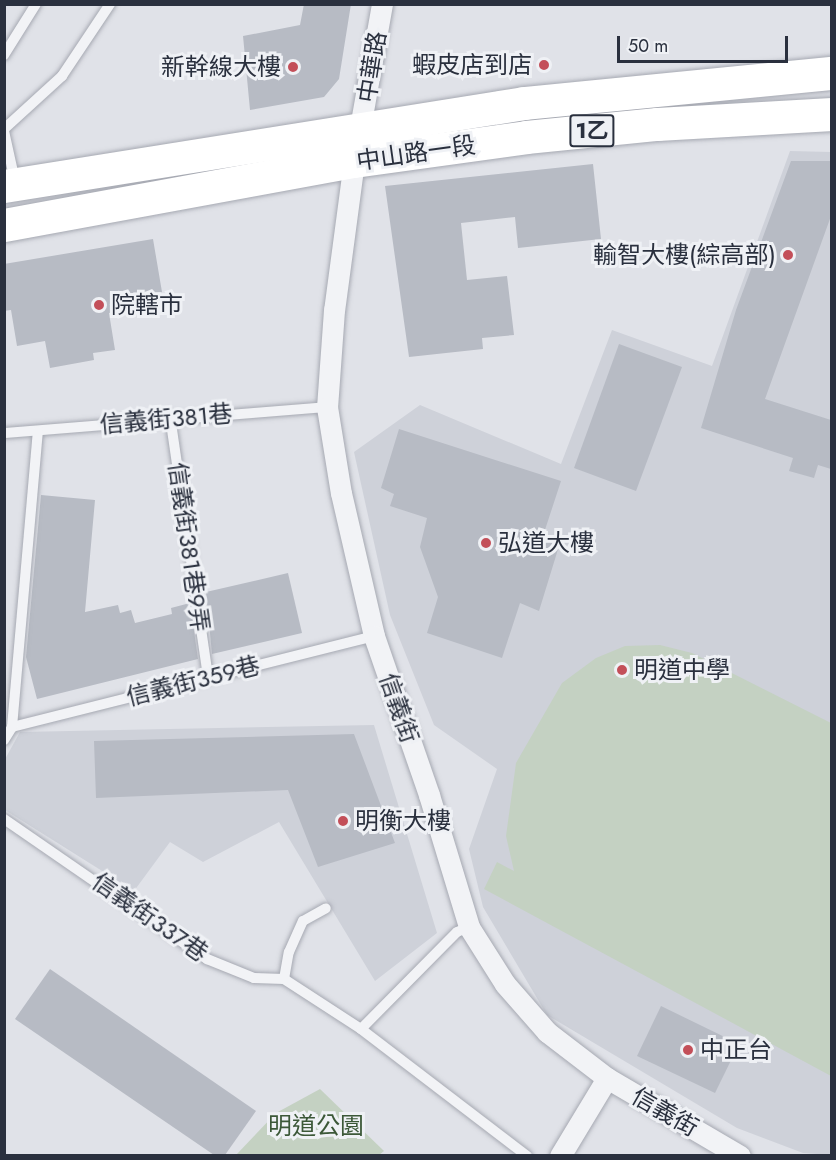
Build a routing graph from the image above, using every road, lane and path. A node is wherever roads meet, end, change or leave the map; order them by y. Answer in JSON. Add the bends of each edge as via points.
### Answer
{"nodes":[{"id":1,"x":36,"y":4,"type":"edge"},
{"id":2,"x":110,"y":4,"type":"edge"},
{"id":3,"x":382,"y":4,"type":"edge"},
{"id":4,"x":4,"y":55,"type":"edge"},
{"id":5,"x":831,"y":73,"type":"edge"},
{"id":6,"x":831,"y":114,"type":"edge"},
{"id":7,"x":361,"y":129,"type":"junction"},
{"id":8,"x":4,"y":130,"type":"edge"},
{"id":9,"x":354,"y":161,"type":"junction"},
{"id":10,"x":10,"y":185,"type":"edge"},
{"id":11,"x":4,"y":225,"type":"edge"},
{"id":12,"x":327,"y":407,"type":"junction"},
{"id":13,"x":170,"y":416,"type":"junction"},
{"id":14,"x":38,"y":430,"type":"junction"},
{"id":15,"x":4,"y":433,"type":"edge"},
{"id":16,"x":374,"y":636,"type":"junction"},
{"id":17,"x":208,"y":677,"type":"junction"},
{"id":18,"x":12,"y":727,"type":"junction"},
{"id":19,"x":4,"y":740,"type":"edge"},
{"id":20,"x":4,"y":819,"type":"edge"},
{"id":21,"x":326,"y":908,"type":"dead end"},
{"id":22,"x":469,"y":927,"type":"junction"},
{"id":23,"x":285,"y":979,"type":"junction"},
{"id":24,"x":361,"y":1029,"type":"junction"},
{"id":25,"x":607,"y":1078,"type":"junction"},
{"id":26,"x":527,"y":1155,"type":"edge"},
{"id":27,"x":560,"y":1155,"type":"edge"},
{"id":28,"x":740,"y":1155,"type":"edge"}],
"edges":[{"from":1,"to":4,"type":"lane"},
{"from":2,"to":8,"type":"lane","via":[[62,76]]},
{"from":3,"to":7,"type":"street","name":"中華路"},
{"from":5,"to":7,"type":"main road","name":"中山路一段","number":"1乙","via":[[524,103]]},
{"from":6,"to":9,"type":"main road","name":"中山路一段","number":"1乙","via":[[580,132]]},
{"from":7,"to":9,"type":"street","name":"信義街"},
{"from":7,"to":10,"type":"main road","name":"中山路一段","number":"1乙"},
{"from":8,"to":10,"type":"lane"},
{"from":9,"to":11,"type":"main road","name":"中山路一段","number":"1乙"},
{"from":9,"to":12,"type":"street","name":"信義街","via":[[334,310]]},
{"from":12,"to":13,"type":"lane","name":"信義街381巷"},
{"from":12,"to":16,"type":"street","name":"信義街","via":[[341,493]]},
{"from":13,"to":14,"type":"lane","name":"信義街381巷"},
{"from":13,"to":17,"type":"lane","name":"信義街381巷9弄"},
{"from":14,"to":15,"type":"lane","name":"信義街381巷"},
{"from":14,"to":18,"type":"lane"},
{"from":16,"to":17,"type":"lane","name":"信義街359巷"},
{"from":16,"to":22,"type":"street","name":"信義街"},
{"from":17,"to":18,"type":"lane","name":"信義街359巷"},
{"from":18,"to":19,"type":"lane"},
{"from":20,"to":23,"type":"lane","name":"信義街337巷","via":[[207,959],[254,978]]},
{"from":21,"to":23,"type":"lane","via":[[303,921],[289,952]]},
{"from":22,"to":24,"type":"lane","via":[[456,933]]},
{"from":22,"to":25,"type":"street","name":"信義街","via":[[505,984],[547,1032]]},
{"from":23,"to":24,"type":"lane"},
{"from":24,"to":26,"type":"lane"},
{"from":25,"to":27,"type":"street"},
{"from":25,"to":28,"type":"street","name":"信義街"}]}
